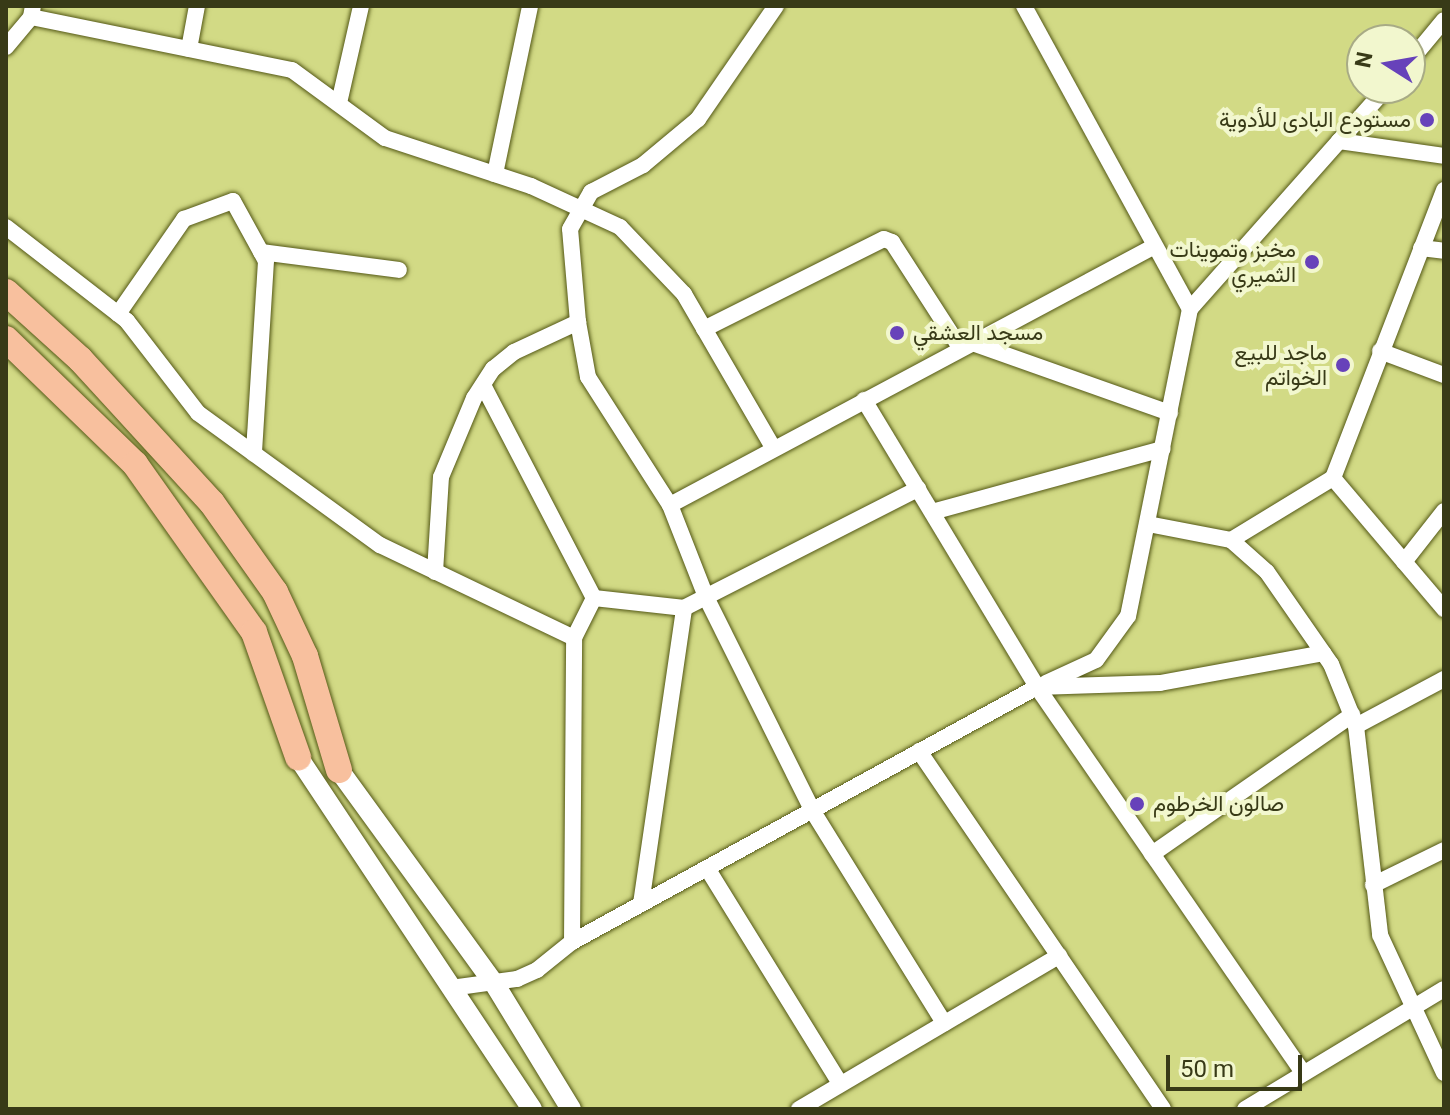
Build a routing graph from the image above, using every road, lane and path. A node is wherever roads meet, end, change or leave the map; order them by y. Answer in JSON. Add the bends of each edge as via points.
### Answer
{"nodes":[{"id":1,"x":197,"y":6,"type":"edge"},
{"id":2,"x":361,"y":6,"type":"edge"},
{"id":3,"x":530,"y":6,"type":"edge"},
{"id":4,"x":776,"y":6,"type":"edge"},
{"id":5,"x":1024,"y":6,"type":"edge"},
{"id":6,"x":32,"y":12,"type":"edge"},
{"id":7,"x":1444,"y":20,"type":"edge"},
{"id":8,"x":1426,"y":42,"type":"edge"},
{"id":9,"x":6,"y":47,"type":"edge"},
{"id":10,"x":189,"y":49,"type":"junction"},
{"id":11,"x":339,"y":103,"type":"junction"},
{"id":12,"x":1372,"y":104,"type":"edge"},
{"id":13,"x":1339,"y":141,"type":"junction"},
{"id":14,"x":1444,"y":156,"type":"edge"},
{"id":15,"x":495,"y":174,"type":"junction"},
{"id":16,"x":1444,"y":190,"type":"edge"},
{"id":17,"x":581,"y":209,"type":"junction"},
{"id":18,"x":6,"y":227,"type":"edge"},
{"id":19,"x":1153,"y":247,"type":"junction"},
{"id":20,"x":1421,"y":248,"type":"junction"},
{"id":21,"x":1444,"y":251,"type":"edge"},
{"id":22,"x":261,"y":252,"type":"junction"},
{"id":23,"x":399,"y":270,"type":"dead end"},
{"id":24,"x":6,"y":292,"type":"edge"},
{"id":25,"x":1190,"y":309,"type":"junction"},
{"id":26,"x":118,"y":314,"type":"junction"},
{"id":27,"x":578,"y":322,"type":"junction"},
{"id":28,"x":704,"y":329,"type":"junction"},
{"id":29,"x":6,"y":339,"type":"edge"},
{"id":30,"x":966,"y":346,"type":"junction"},
{"id":31,"x":1380,"y":351,"type":"junction"},
{"id":32,"x":1444,"y":375,"type":"edge"},
{"id":33,"x":483,"y":385,"type":"junction"},
{"id":34,"x":864,"y":400,"type":"junction"},
{"id":35,"x":1170,"y":413,"type":"junction"},
{"id":36,"x":774,"y":449,"type":"junction"},
{"id":37,"x":1163,"y":449,"type":"junction"},
{"id":38,"x":254,"y":454,"type":"junction"},
{"id":39,"x":1333,"y":478,"type":"junction"},
{"id":40,"x":918,"y":489,"type":"junction"},
{"id":41,"x":670,"y":505,"type":"junction"},
{"id":42,"x":1444,"y":511,"type":"edge"},
{"id":43,"x":932,"y":512,"type":"junction"},
{"id":44,"x":1148,"y":524,"type":"junction"},
{"id":45,"x":1231,"y":540,"type":"junction"},
{"id":46,"x":1404,"y":562,"type":"junction"},
{"id":47,"x":435,"y":572,"type":"junction"},
{"id":48,"x":706,"y":597,"type":"junction"},
{"id":49,"x":594,"y":598,"type":"junction"},
{"id":50,"x":684,"y":608,"type":"junction"},
{"id":51,"x":1444,"y":609,"type":"edge"},
{"id":52,"x":574,"y":638,"type":"junction"},
{"id":53,"x":1323,"y":653,"type":"junction"},
{"id":54,"x":1444,"y":679,"type":"edge"},
{"id":55,"x":1037,"y":687,"type":"junction"},
{"id":56,"x":1354,"y":721,"type":"junction"},
{"id":57,"x":919,"y":751,"type":"junction"},
{"id":58,"x":298,"y":757,"type":"joint"},
{"id":59,"x":339,"y":770,"type":"joint"},
{"id":60,"x":812,"y":810,"type":"junction"},
{"id":61,"x":1444,"y":850,"type":"edge"},
{"id":62,"x":1152,"y":854,"type":"junction"},
{"id":63,"x":707,"y":868,"type":"junction"},
{"id":64,"x":1373,"y":885,"type":"junction"},
{"id":65,"x":641,"y":904,"type":"junction"},
{"id":66,"x":572,"y":942,"type":"junction"},
{"id":67,"x":1059,"y":956,"type":"junction"},
{"id":68,"x":494,"y":983,"type":"junction"},
{"id":69,"x":451,"y":988,"type":"junction"},
{"id":70,"x":1444,"y":989,"type":"edge"},
{"id":71,"x":1410,"y":1007,"type":"junction"},
{"id":72,"x":944,"y":1023,"type":"junction"},
{"id":73,"x":1303,"y":1073,"type":"junction"},
{"id":74,"x":1444,"y":1073,"type":"edge"},
{"id":75,"x":840,"y":1083,"type":"junction"},
{"id":76,"x":532,"y":1109,"type":"edge"},
{"id":77,"x":571,"y":1109,"type":"edge"},
{"id":78,"x":799,"y":1109,"type":"edge"},
{"id":79,"x":1163,"y":1109,"type":"edge"},
{"id":80,"x":1245,"y":1109,"type":"edge"}],
"edges":[{"from":1,"to":10,"type":"street"},
{"from":2,"to":11,"type":"street"},
{"from":3,"to":15,"type":"street"},
{"from":4,"to":17,"type":"street","via":[[698,119],[643,165],[591,192]]},
{"from":5,"to":19,"type":"street"},
{"from":6,"to":9,"type":"street"},
{"from":6,"to":10,"type":"street"},
{"from":7,"to":8,"type":"street"},
{"from":10,"to":11,"type":"street","via":[[292,70]]},
{"from":11,"to":15,"type":"street","via":[[385,138]]},
{"from":12,"to":13,"type":"street"},
{"from":13,"to":14,"type":"street"},
{"from":13,"to":25,"type":"street"},
{"from":15,"to":17,"type":"street"},
{"from":16,"to":20,"type":"street"},
{"from":17,"to":27,"type":"street","via":[[570,229]]},
{"from":17,"to":28,"type":"street","via":[[620,227],[684,294]]},
{"from":18,"to":26,"type":"street"},
{"from":19,"to":25,"type":"street"},
{"from":19,"to":30,"type":"street"},
{"from":20,"to":21,"type":"street"},
{"from":20,"to":31,"type":"street"},
{"from":22,"to":23,"type":"street"},
{"from":22,"to":26,"type":"street","via":[[233,201],[184,219]]},
{"from":22,"to":38,"type":"street","via":[[266,261]]},
{"from":24,"to":59,"type":"highway","via":[[80,359],[212,503],[266,579],[305,656]]},
{"from":25,"to":35,"type":"street"},
{"from":26,"to":38,"type":"street","via":[[198,413]]},
{"from":27,"to":33,"type":"street","via":[[514,352]]},
{"from":27,"to":41,"type":"street","via":[[588,377]]},
{"from":28,"to":30,"type":"street","via":[[884,239],[892,242]]},
{"from":28,"to":36,"type":"street"},
{"from":29,"to":58,"type":"highway","via":[[135,464],[245,619],[288,715]]},
{"from":30,"to":34,"type":"street"},
{"from":30,"to":35,"type":"street"},
{"from":31,"to":32,"type":"street"},
{"from":31,"to":39,"type":"street"},
{"from":33,"to":47,"type":"street","via":[[441,477]]},
{"from":33,"to":49,"type":"street"},
{"from":34,"to":36,"type":"street"},
{"from":34,"to":40,"type":"street"},
{"from":35,"to":37,"type":"street"},
{"from":36,"to":41,"type":"street"},
{"from":37,"to":43,"type":"street"},
{"from":37,"to":44,"type":"street"},
{"from":38,"to":47,"type":"street","via":[[380,545]]},
{"from":39,"to":45,"type":"street"},
{"from":39,"to":46,"type":"street"},
{"from":40,"to":43,"type":"street"},
{"from":40,"to":48,"type":"street"},
{"from":41,"to":48,"type":"street"},
{"from":42,"to":46,"type":"street"},
{"from":43,"to":55,"type":"street"},
{"from":44,"to":45,"type":"street"},
{"from":44,"to":55,"type":"street","via":[[1128,616],[1096,660]]},
{"from":45,"to":53,"type":"street","via":[[1267,572]]},
{"from":46,"to":51,"type":"street"},
{"from":47,"to":52,"type":"street"},
{"from":48,"to":50,"type":"street"},
{"from":48,"to":60,"type":"street"},
{"from":49,"to":50,"type":"street"},
{"from":49,"to":52,"type":"street"},
{"from":50,"to":65,"type":"street"},
{"from":52,"to":66,"type":"street"},
{"from":53,"to":55,"type":"street","via":[[1160,683]]},
{"from":53,"to":56,"type":"street"},
{"from":54,"to":56,"type":"street"},
{"from":55,"to":57,"type":"street"},
{"from":55,"to":62,"type":"street"},
{"from":56,"to":62,"type":"street"},
{"from":56,"to":64,"type":"street"},
{"from":57,"to":60,"type":"street"},
{"from":57,"to":67,"type":"street"},
{"from":58,"to":69,"type":"street"},
{"from":59,"to":68,"type":"street"},
{"from":60,"to":63,"type":"street"},
{"from":60,"to":72,"type":"street"},
{"from":61,"to":64,"type":"street"},
{"from":62,"to":73,"type":"street"},
{"from":63,"to":65,"type":"street"},
{"from":63,"to":75,"type":"street"},
{"from":64,"to":71,"type":"street","via":[[1380,935]]},
{"from":65,"to":66,"type":"street"},
{"from":66,"to":68,"type":"street","via":[[537,970]]},
{"from":67,"to":72,"type":"street"},
{"from":67,"to":79,"type":"street"},
{"from":68,"to":69,"type":"street"},
{"from":68,"to":77,"type":"street"},
{"from":69,"to":76,"type":"street"},
{"from":70,"to":71,"type":"street"},
{"from":71,"to":73,"type":"street"},
{"from":71,"to":74,"type":"street"},
{"from":72,"to":75,"type":"street"},
{"from":73,"to":80,"type":"street"},
{"from":75,"to":78,"type":"street"}]}
